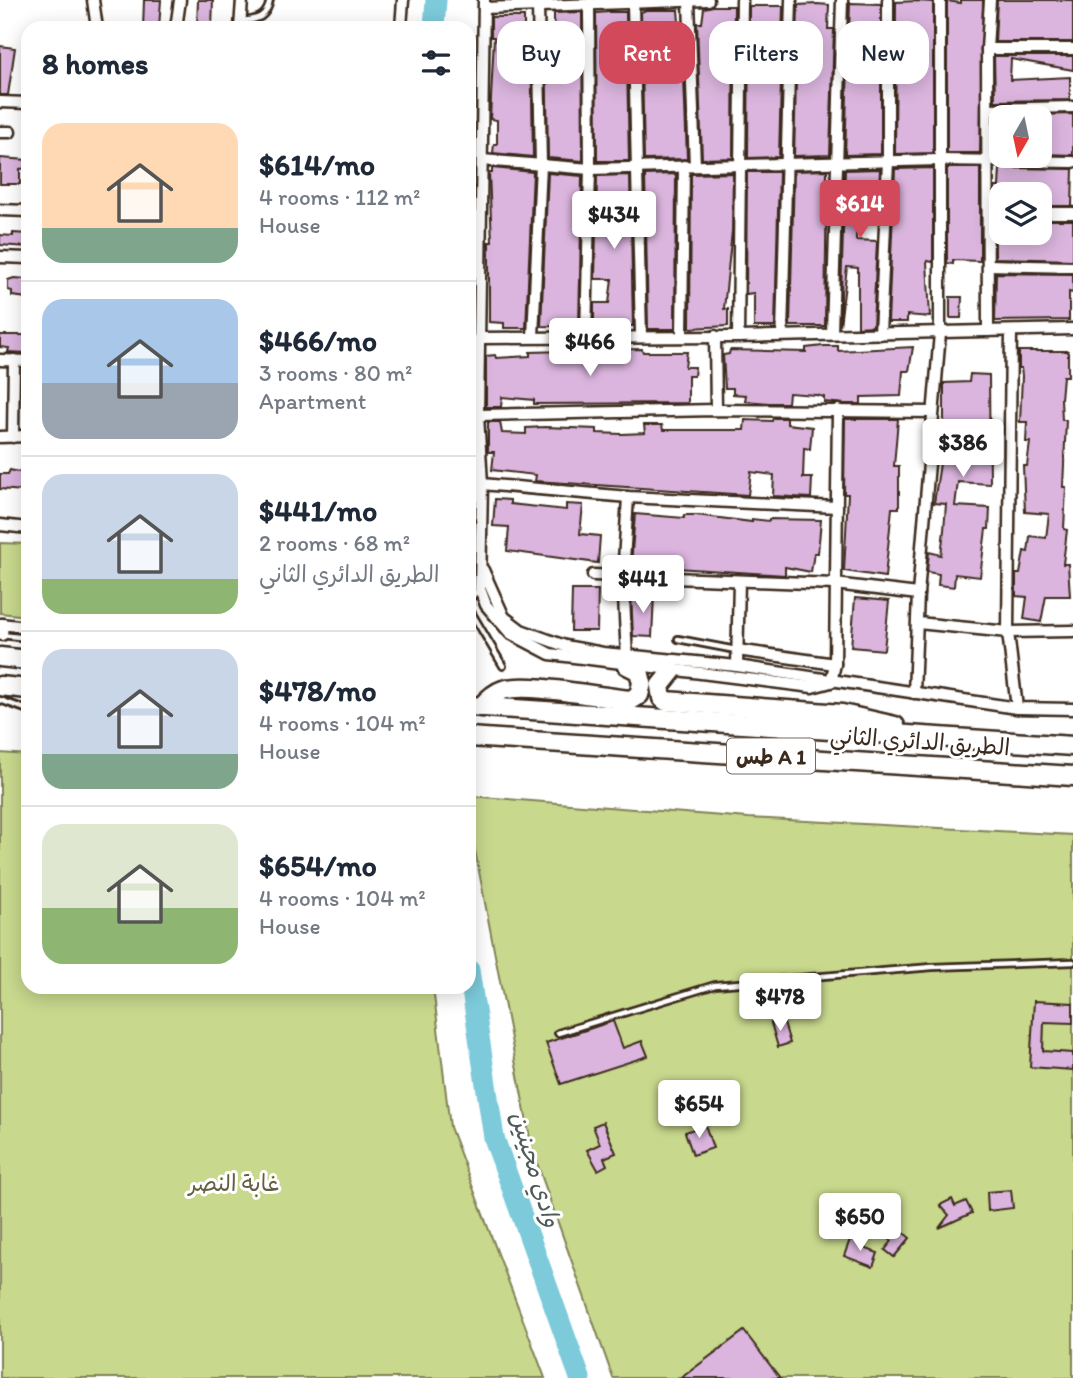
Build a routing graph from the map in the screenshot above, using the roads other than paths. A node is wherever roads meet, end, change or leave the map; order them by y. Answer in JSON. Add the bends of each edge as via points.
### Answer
{"nodes":[{"id":1,"x":93,"y":0,"type":"edge"},
{"id":2,"x":180,"y":0,"type":"edge"},
{"id":3,"x":242,"y":0,"type":"edge"},
{"id":4,"x":270,"y":0,"type":"edge"},
{"id":5,"x":402,"y":0,"type":"edge"},
{"id":6,"x":708,"y":0,"type":"edge"},
{"id":7,"x":742,"y":0,"type":"edge"},
{"id":8,"x":791,"y":0,"type":"edge"},
{"id":9,"x":842,"y":0,"type":"edge"},
{"id":10,"x":888,"y":0,"type":"edge"},
{"id":11,"x":940,"y":0,"type":"edge"},
{"id":12,"x":990,"y":0,"type":"edge"},
{"id":13,"x":689,"y":1,"type":"edge"},
{"id":14,"x":484,"y":4,"type":"edge"},
{"id":15,"x":589,"y":4,"type":"junction"},
{"id":16,"x":634,"y":4,"type":"junction"},
{"id":17,"x":538,"y":5,"type":"junction"},
{"id":18,"x":96,"y":21,"type":"edge"},
{"id":19,"x":177,"y":21,"type":"edge"},
{"id":20,"x":241,"y":21,"type":"edge"},
{"id":21,"x":253,"y":21,"type":"edge"},
{"id":22,"x":401,"y":21,"type":"edge"},
{"id":23,"x":986,"y":49,"type":"junction"},
{"id":24,"x":1073,"y":49,"type":"edge"},
{"id":25,"x":0,"y":102,"type":"edge"},
{"id":26,"x":21,"y":103,"type":"edge"},
{"id":27,"x":1073,"y":107,"type":"edge"},
{"id":28,"x":988,"y":109,"type":"junction"},
{"id":29,"x":482,"y":160,"type":"junction"},
{"id":30,"x":939,"y":160,"type":"junction"},
{"id":31,"x":888,"y":161,"type":"junction"},
{"id":32,"x":838,"y":162,"type":"junction"},
{"id":33,"x":1073,"y":162,"type":"edge"},
{"id":34,"x":786,"y":163,"type":"junction"},
{"id":35,"x":986,"y":163,"type":"junction"},
{"id":36,"x":541,"y":165,"type":"junction"},
{"id":37,"x":739,"y":165,"type":"junction"},
{"id":38,"x":637,"y":166,"type":"junction"},
{"id":39,"x":689,"y":166,"type":"junction"},
{"id":40,"x":590,"y":169,"type":"junction"},
{"id":41,"x":0,"y":210,"type":"edge"},
{"id":42,"x":989,"y":210,"type":"edge"},
{"id":43,"x":21,"y":211,"type":"edge"},
{"id":44,"x":1052,"y":213,"type":"edge"},
{"id":45,"x":1073,"y":213,"type":"edge"},
{"id":46,"x":989,"y":245,"type":"edge"},
{"id":47,"x":0,"y":257,"type":"edge"},
{"id":48,"x":21,"y":258,"type":"edge"},
{"id":49,"x":989,"y":265,"type":"junction"},
{"id":50,"x":1073,"y":268,"type":"edge"},
{"id":51,"x":1073,"y":329,"type":"edge"},
{"id":52,"x":988,"y":331,"type":"junction"},
{"id":53,"x":1011,"y":331,"type":"junction"},
{"id":54,"x":832,"y":333,"type":"junction"},
{"id":55,"x":940,"y":333,"type":"junction"},
{"id":56,"x":782,"y":334,"type":"junction"},
{"id":57,"x":880,"y":334,"type":"junction"},
{"id":58,"x":682,"y":336,"type":"junction"},
{"id":59,"x":715,"y":336,"type":"junction"},
{"id":60,"x":533,"y":337,"type":"junction"},
{"id":61,"x":586,"y":337,"type":"junction"},
{"id":62,"x":641,"y":337,"type":"junction"},
{"id":63,"x":738,"y":337,"type":"junction"},
{"id":64,"x":480,"y":338,"type":"junction"},
{"id":65,"x":0,"y":360,"type":"edge"},
{"id":66,"x":14,"y":360,"type":"junction"},
{"id":67,"x":21,"y":360,"type":"edge"},
{"id":68,"x":716,"y":410,"type":"junction"},
{"id":69,"x":838,"y":410,"type":"junction"},
{"id":70,"x":933,"y":412,"type":"junction"},
{"id":71,"x":478,"y":415,"type":"junction"},
{"id":72,"x":21,"y":436,"type":"edge"},
{"id":73,"x":0,"y":437,"type":"edge"},
{"id":74,"x":13,"y":437,"type":"junction"},
{"id":75,"x":482,"y":484,"type":"junction"},
{"id":76,"x":628,"y":496,"type":"junction"},
{"id":77,"x":837,"y":507,"type":"junction"},
{"id":78,"x":0,"y":525,"type":"edge"},
{"id":79,"x":21,"y":527,"type":"edge"},
{"id":80,"x":482,"y":569,"type":"junction"},
{"id":81,"x":476,"y":570,"type":"edge"},
{"id":82,"x":593,"y":575,"type":"dead end"},
{"id":83,"x":623,"y":577,"type":"junction"},
{"id":84,"x":739,"y":581,"type":"junction"},
{"id":85,"x":835,"y":584,"type":"junction"},
{"id":86,"x":480,"y":589,"type":"junction"},
{"id":87,"x":476,"y":593,"type":"edge"},
{"id":88,"x":918,"y":594,"type":"junction"},
{"id":89,"x":476,"y":620,"type":"edge"},
{"id":90,"x":918,"y":623,"type":"junction"},
{"id":91,"x":21,"y":628,"type":"edge"},
{"id":92,"x":1,"y":630,"type":"edge"},
{"id":93,"x":1073,"y":631,"type":"edge"},
{"id":94,"x":1008,"y":632,"type":"junction"},
{"id":95,"x":21,"y":636,"type":"edge"},
{"id":96,"x":678,"y":639,"type":"dead end"},
{"id":97,"x":737,"y":650,"type":"junction"},
{"id":98,"x":0,"y":657,"type":"edge"},
{"id":99,"x":21,"y":659,"type":"edge"},
{"id":100,"x":627,"y":660,"type":"junction"},
{"id":101,"x":835,"y":664,"type":"junction"},
{"id":102,"x":503,"y":666,"type":"dead end"},
{"id":103,"x":737,"y":666,"type":"junction"},
{"id":104,"x":673,"y":671,"type":"junction"},
{"id":105,"x":831,"y":682,"type":"junction"},
{"id":106,"x":0,"y":686,"type":"edge"},
{"id":107,"x":21,"y":688,"type":"edge"},
{"id":108,"x":914,"y":693,"type":"junction"},
{"id":109,"x":0,"y":701,"type":"edge"},
{"id":110,"x":476,"y":705,"type":"edge"},
{"id":111,"x":476,"y":706,"type":"edge"},
{"id":112,"x":21,"y":708,"type":"edge"},
{"id":113,"x":1017,"y":708,"type":"junction"},
{"id":114,"x":1073,"y":709,"type":"edge"},
{"id":115,"x":922,"y":735,"type":"junction"},
{"id":116,"x":476,"y":737,"type":"edge"},
{"id":117,"x":1073,"y":746,"type":"edge"},
{"id":118,"x":1073,"y":776,"type":"edge"},
{"id":119,"x":1073,"y":962,"type":"edge"},
{"id":120,"x":558,"y":1033,"type":"dead end"}],
"edges":[{"from":1,"to":18,"type":"street"},
{"from":2,"to":19,"type":"street"},
{"from":3,"to":20,"type":"street"},
{"from":4,"to":21,"type":"lane","via":[[268,12]]},
{"from":5,"to":22,"type":"street"},
{"from":6,"to":13,"type":"street"},
{"from":7,"to":37,"type":"street"},
{"from":8,"to":34,"type":"street"},
{"from":9,"to":32,"type":"street"},
{"from":10,"to":31,"type":"street"},
{"from":11,"to":30,"type":"street"},
{"from":12,"to":23,"type":"street"},
{"from":13,"to":16,"type":"street"},
{"from":13,"to":39,"type":"street"},
{"from":14,"to":17,"type":"street"},
{"from":14,"to":29,"type":"street"},
{"from":15,"to":16,"type":"street"},
{"from":15,"to":17,"type":"street"},
{"from":15,"to":40,"type":"street"},
{"from":16,"to":38,"type":"street"},
{"from":17,"to":36,"type":"street"},
{"from":23,"to":24,"type":"street"},
{"from":23,"to":28,"type":"street"},
{"from":25,"to":26,"type":"street"},
{"from":27,"to":28,"type":"street"},
{"from":28,"to":35,"type":"street"},
{"from":29,"to":36,"type":"street"},
{"from":29,"to":64,"type":"street"},
{"from":30,"to":31,"type":"street"},
{"from":30,"to":35,"type":"street"},
{"from":30,"to":55,"type":"street"},
{"from":31,"to":32,"type":"street"},
{"from":31,"to":57,"type":"street"},
{"from":32,"to":34,"type":"street"},
{"from":32,"to":54,"type":"street"},
{"from":33,"to":35,"type":"street"},
{"from":34,"to":37,"type":"street"},
{"from":34,"to":56,"type":"street"},
{"from":35,"to":42,"type":"street"},
{"from":36,"to":40,"type":"street"},
{"from":36,"to":60,"type":"street"},
{"from":37,"to":39,"type":"street"},
{"from":37,"to":63,"type":"street"},
{"from":38,"to":39,"type":"street"},
{"from":38,"to":40,"type":"street"},
{"from":38,"to":62,"type":"street"},
{"from":39,"to":58,"type":"street"},
{"from":40,"to":61,"type":"street"},
{"from":41,"to":43,"type":"street"},
{"from":44,"to":45,"type":"street"},
{"from":46,"to":49,"type":"street"},
{"from":47,"to":48,"type":"street"},
{"from":49,"to":50,"type":"street"},
{"from":49,"to":52,"type":"street"},
{"from":51,"to":53,"type":"street"},
{"from":52,"to":53,"type":"street"},
{"from":52,"to":55,"type":"street"},
{"from":53,"to":94,"type":"street"},
{"from":54,"to":56,"type":"street"},
{"from":54,"to":57,"type":"street"},
{"from":55,"to":57,"type":"street"},
{"from":55,"to":70,"type":"street"},
{"from":56,"to":63,"type":"street"},
{"from":58,"to":59,"type":"street"},
{"from":58,"to":62,"type":"street"},
{"from":59,"to":63,"type":"street"},
{"from":59,"to":68,"type":"street"},
{"from":60,"to":61,"type":"street"},
{"from":60,"to":64,"type":"street"},
{"from":61,"to":62,"type":"street"},
{"from":64,"to":71,"type":"street"},
{"from":65,"to":66,"type":"street"},
{"from":66,"to":67,"type":"street"},
{"from":66,"to":74,"type":"street"},
{"from":68,"to":69,"type":"street"},
{"from":68,"to":71,"type":"street"},
{"from":69,"to":70,"type":"street"},
{"from":69,"to":77,"type":"street"},
{"from":70,"to":88,"type":"street"},
{"from":71,"to":75,"type":"street"},
{"from":72,"to":74,"type":"street"},
{"from":73,"to":74,"type":"street"},
{"from":75,"to":76,"type":"street"},
{"from":75,"to":80,"type":"street"},
{"from":76,"to":77,"type":"street"},
{"from":76,"to":83,"type":"street"},
{"from":77,"to":85,"type":"street"},
{"from":78,"to":79,"type":"street"},
{"from":80,"to":81,"type":"street"},
{"from":80,"to":86,"type":"street"},
{"from":80,"to":100,"type":"street","via":[[504,617],[521,630]]},
{"from":82,"to":83,"type":"street"},
{"from":83,"to":84,"type":"street"},
{"from":83,"to":100,"type":"street"},
{"from":84,"to":85,"type":"street"},
{"from":84,"to":97,"type":"street"},
{"from":85,"to":88,"type":"street"},
{"from":85,"to":101,"type":"street"},
{"from":86,"to":87,"type":"lane"},
{"from":86,"to":100,"type":"street","via":[[496,620],[510,633],[550,654]]},
{"from":88,"to":90,"type":"street"},
{"from":89,"to":102,"type":"lane"},
{"from":90,"to":94,"type":"street"},
{"from":90,"to":108,"type":"street"},
{"from":91,"to":92,"type":"street"},
{"from":92,"to":95,"type":"lane"},
{"from":93,"to":94,"type":"street"},
{"from":94,"to":113,"type":"street"},
{"from":96,"to":97,"type":"lane"},
{"from":97,"to":101,"type":"street"},
{"from":97,"to":103,"type":"street"},
{"from":98,"to":99,"type":"highway"},
{"from":100,"to":103,"type":"street"},
{"from":100,"to":104,"type":"street"},
{"from":100,"to":110,"type":"highway","via":[[639,671],[642,683],[639,695],[631,700],[510,689]]},
{"from":101,"to":105,"type":"street"},
{"from":103,"to":105,"type":"street"},
{"from":104,"to":105,"type":"street","via":[[812,687]]},
{"from":104,"to":115,"type":"highway","via":[[660,687],[666,701],[842,714]]},
{"from":105,"to":108,"type":"street"},
{"from":106,"to":107,"type":"highway"},
{"from":108,"to":113,"type":"street"},
{"from":109,"to":112,"type":"lane"},
{"from":111,"to":115,"type":"highway","name":"الطريق الدائري الثاني","number":"طس A 1"},
{"from":113,"to":114,"type":"street"},
{"from":115,"to":117,"type":"highway","name":"الطريق الدائري الثاني","number":"طس A 1"},
{"from":116,"to":118,"type":"highway","name":"الطريق الدائري الثاني","number":"طس A 1"},
{"from":119,"to":120,"type":"lane","via":[[932,967],[715,985]]}]}
